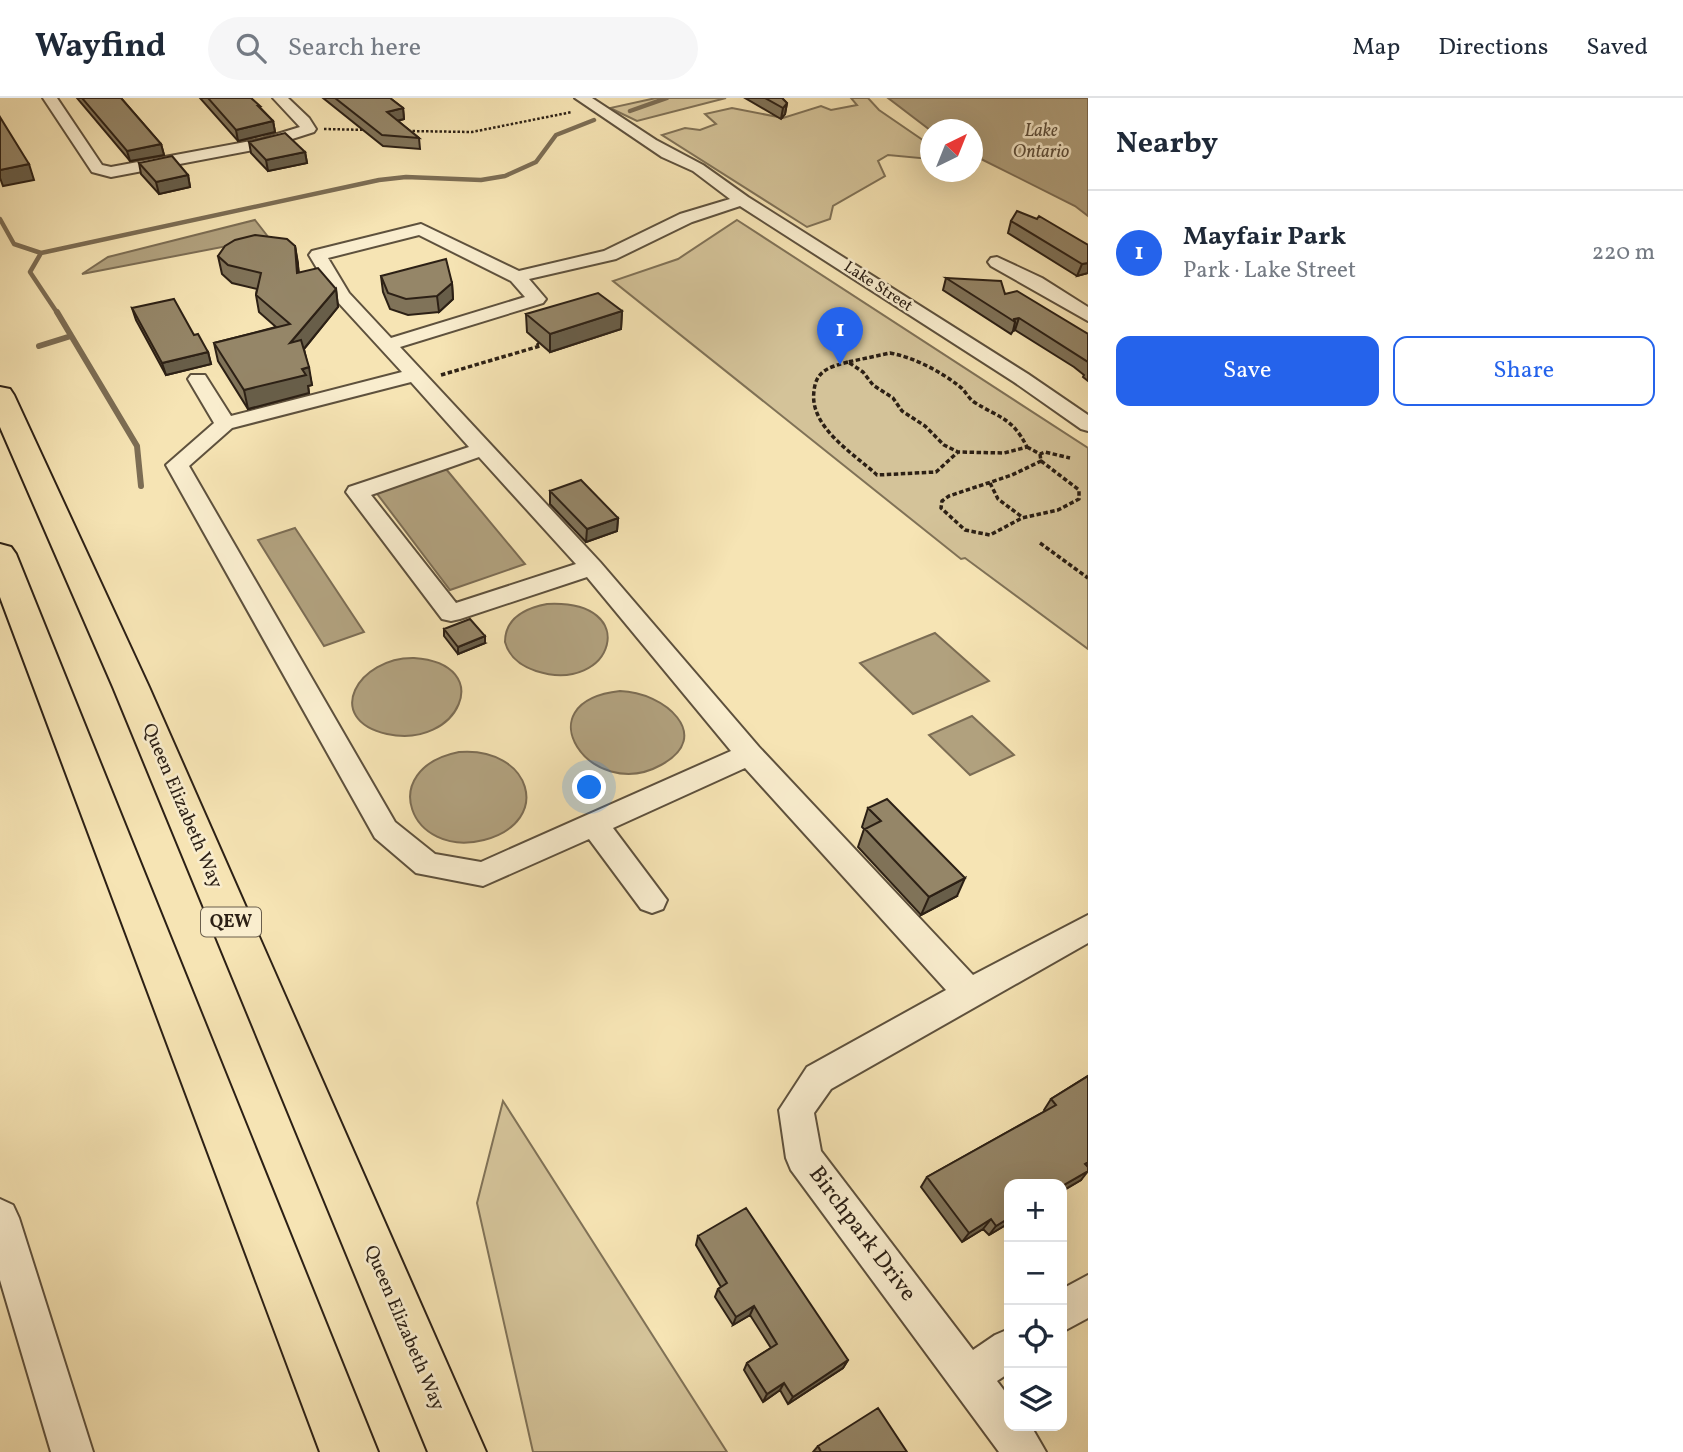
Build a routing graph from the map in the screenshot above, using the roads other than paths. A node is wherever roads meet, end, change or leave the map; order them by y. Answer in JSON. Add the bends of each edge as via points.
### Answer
{"nodes":[{"id":1,"x":50,"y":98,"type":"edge"},
{"id":2,"x":279,"y":98,"type":"edge"},
{"id":3,"x":582,"y":98,"type":"edge"},
{"id":4,"x":739,"y":198,"type":"junction"},
{"id":5,"x":997,"y":262,"type":"dead end"},
{"id":6,"x":517,"y":277,"type":"junction"},
{"id":7,"x":1088,"y":314,"type":"edge"},
{"id":8,"x":388,"y":345,"type":"junction"},
{"id":9,"x":418,"y":378,"type":"junction"},
{"id":10,"x":1021,"y":378,"type":"junction"},
{"id":11,"x":198,"y":379,"type":"dead end"},
{"id":12,"x":0,"y":395,"type":"edge"},
{"id":13,"x":1088,"y":416,"type":"edge"},
{"id":14,"x":225,"y":425,"type":"junction"},
{"id":15,"x":1088,"y":425,"type":"edge"},
{"id":16,"x":484,"y":449,"type":"junction"},
{"id":17,"x":0,"y":554,"type":"edge"},
{"id":18,"x":592,"y":567,"type":"junction"},
{"id":19,"x":749,"y":754,"type":"junction"},
{"id":20,"x":594,"y":824,"type":"junction"},
{"id":21,"x":652,"y":900,"type":"dead end"},
{"id":22,"x":1088,"y":928,"type":"edge"},
{"id":23,"x":969,"y":993,"type":"junction"},
{"id":24,"x":0,"y":1218,"type":"edge"},
{"id":25,"x":1088,"y":1294,"type":"edge"},
{"id":26,"x":1067,"y":1309,"type":"edge"},
{"id":27,"x":1004,"y":1352,"type":"edge"},
{"id":28,"x":970,"y":1376,"type":"junction"},
{"id":29,"x":72,"y":1452,"type":"edge"},
{"id":30,"x":349,"y":1452,"type":"edge"},
{"id":31,"x":457,"y":1452,"type":"edge"},
{"id":32,"x":1025,"y":1452,"type":"edge"}],
"edges":[{"from":1,"to":2,"type":"street","via":[[97,169],[105,172],[264,143],[309,130]]},
{"from":3,"to":4,"type":"street","name":"Lake Street"},
{"from":4,"to":6,"type":"street","via":[[610,255]]},
{"from":4,"to":10,"type":"street","name":"Lake Street"},
{"from":5,"to":7,"type":"street"},
{"from":6,"to":8,"type":"street","via":[[537,299]]},
{"from":6,"to":8,"type":"street","via":[[421,229],[318,255],[342,296]]},
{"from":8,"to":9,"type":"street"},
{"from":9,"to":14,"type":"street"},
{"from":9,"to":16,"type":"street"},
{"from":10,"to":13,"type":"street","name":"Lake Street"},
{"from":10,"to":15,"type":"street","name":"Lake Street"},
{"from":11,"to":14,"type":"street"},
{"from":12,"to":31,"type":"highway","name":"Queen Elizabeth Way","number":"QEW","via":[[131,687]]},
{"from":14,"to":20,"type":"street","via":[[177,465],[385,830],[427,865],[483,874]]},
{"from":16,"to":18,"type":"street"},
{"from":16,"to":18,"type":"street","via":[[357,492],[451,613]]},
{"from":17,"to":30,"type":"highway"},
{"from":18,"to":19,"type":"street"},
{"from":19,"to":20,"type":"street"},
{"from":19,"to":23,"type":"street"},
{"from":20,"to":21,"type":"street"},
{"from":22,"to":23,"type":"street","name":"Birchpark Drive"},
{"from":23,"to":28,"type":"street","name":"Birchpark Drive","via":[[819,1078],[796,1110],[804,1158]]},
{"from":24,"to":29,"type":"street"},
{"from":25,"to":26,"type":"street"},
{"from":27,"to":28,"type":"street"},
{"from":28,"to":32,"type":"street","name":"Birchpark Drive"}]}
